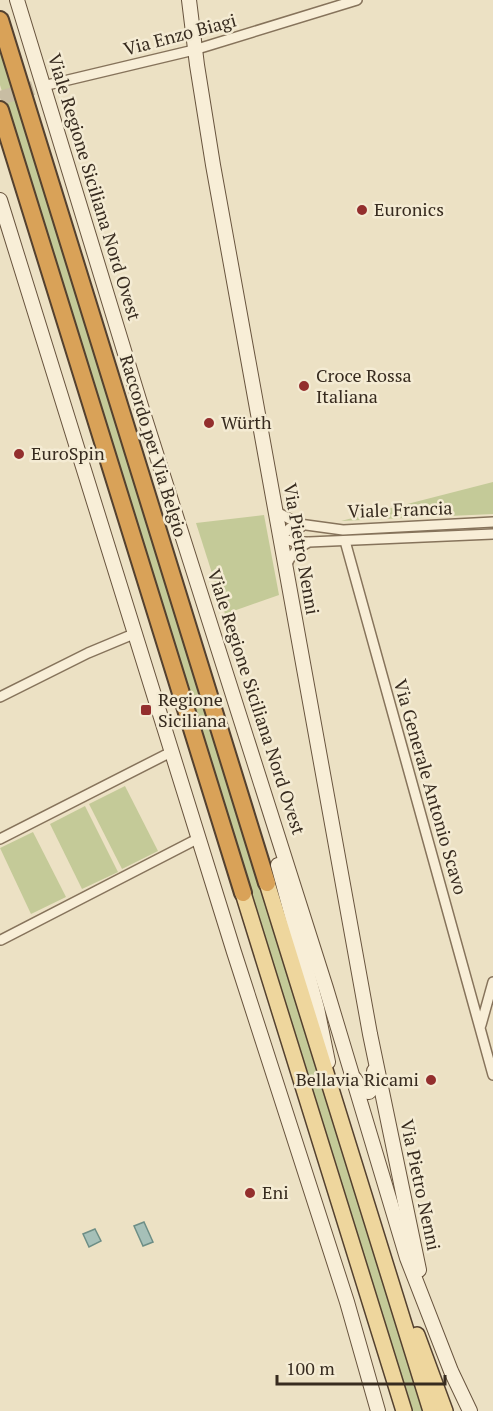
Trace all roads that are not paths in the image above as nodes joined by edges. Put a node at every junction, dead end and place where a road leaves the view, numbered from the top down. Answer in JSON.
{"nodes":[{"id":1,"x":17,"y":0,"type":"edge"},
{"id":2,"x":189,"y":0,"type":"edge"},
{"id":3,"x":357,"y":0,"type":"edge"},
{"id":4,"x":0,"y":20,"type":"edge"},
{"id":5,"x":194,"y":50,"type":"junction"},
{"id":6,"x":38,"y":87,"type":"junction"},
{"id":7,"x":0,"y":110,"type":"edge"},
{"id":8,"x":0,"y":200,"type":"edge"},
{"id":9,"x":276,"y":511,"type":"junction"},
{"id":10,"x":493,"y":522,"type":"edge"},
{"id":11,"x":308,"y":526,"type":"junction"},
{"id":12,"x":493,"y":534,"type":"edge"},
{"id":13,"x":280,"y":538,"type":"junction"},
{"id":14,"x":345,"y":541,"type":"junction"},
{"id":15,"x":309,"y":542,"type":"junction"},
{"id":16,"x":286,"y":568,"type":"junction"},
{"id":17,"x":136,"y":633,"type":"junction"},
{"id":18,"x":0,"y":697,"type":"edge"},
{"id":19,"x":173,"y":751,"type":"junction"},
{"id":20,"x":272,"y":817,"type":"junction"},
{"id":21,"x":199,"y":838,"type":"junction"},
{"id":22,"x":0,"y":839,"type":"edge"},
{"id":23,"x":267,"y":883,"type":"joint"},
{"id":24,"x":243,"y":893,"type":"joint"},
{"id":25,"x":1,"y":939,"type":"edge"},
{"id":26,"x":493,"y":982,"type":"edge"},
{"id":27,"x":480,"y":1027,"type":"junction"},
{"id":28,"x":374,"y":1054,"type":"junction"},
{"id":29,"x":350,"y":1067,"type":"junction"},
{"id":30,"x":493,"y":1075,"type":"edge"},
{"id":31,"x":340,"y":1122,"type":"junction"},
{"id":32,"x":367,"y":1206,"type":"junction"},
{"id":33,"x":342,"y":1214,"type":"junction"},
{"id":34,"x":431,"y":1322,"type":"junction"},
{"id":35,"x":451,"y":1371,"type":"junction"},
{"id":36,"x":378,"y":1411,"type":"edge"},
{"id":37,"x":393,"y":1411,"type":"edge"},
{"id":38,"x":404,"y":1411,"type":"edge"},
{"id":39,"x":431,"y":1411,"type":"edge"},
{"id":40,"x":445,"y":1411,"type":"edge"},
{"id":41,"x":465,"y":1411,"type":"edge"},
{"id":42,"x":470,"y":1411,"type":"edge"}],
"edges":[{"from":1,"to":6,"type":"street","name":"Viale Regione Siciliana Nord Ovest"},
{"from":2,"to":5,"type":"street","name":"Via Pietro Nenni"},
{"from":3,"to":5,"type":"street","name":"Via Enzo Biagi"},
{"from":4,"to":23,"type":"highway","name":"Raccordo per Via Belgio"},
{"from":5,"to":6,"type":"street","name":"Via Enzo Biagi"},
{"from":5,"to":9,"type":"street","name":"Via Pietro Nenni"},
{"from":6,"to":20,"type":"street","name":"Viale Regione Siciliana Nord Ovest"},
{"from":7,"to":24,"type":"highway"},
{"from":8,"to":17,"type":"street"},
{"from":9,"to":11,"type":"street","name":"Viale Francia"},
{"from":9,"to":13,"type":"street","name":"Via Pietro Nenni"},
{"from":10,"to":11,"type":"street","name":"Viale Francia"},
{"from":11,"to":13,"type":"street","name":"Viale Francia"},
{"from":12,"to":14,"type":"street","name":"Viale Francia"},
{"from":13,"to":15,"type":"street","name":"Viale Francia"},
{"from":13,"to":16,"type":"street","name":"Via Pietro Nenni"},
{"from":14,"to":15,"type":"street","name":"Viale Francia"},
{"from":14,"to":27,"type":"street","name":"Via Generale Antonio Scavo"},
{"from":15,"to":16,"type":"street"},
{"from":16,"to":28,"type":"street","name":"Via Pietro Nenni"},
{"from":17,"to":18,"type":"street"},
{"from":17,"to":19,"type":"street"},
{"from":19,"to":21,"type":"street"},
{"from":19,"to":22,"type":"street"},
{"from":20,"to":29,"type":"street","name":"Viale Regione Siciliana Nord Ovest"},
{"from":20,"to":31,"type":"street"},
{"from":21,"to":25,"type":"street"},
{"from":21,"to":36,"type":"street"},
{"from":23,"to":31,"type":"main road"},
{"from":24,"to":33,"type":"main road"},
{"from":26,"to":27,"type":"street"},
{"from":27,"to":30,"type":"street","name":"Via Generale Antonio Scavo"},
{"from":28,"to":29,"type":"street","name":"Via Pietro Nenni"},
{"from":28,"to":34,"type":"street","name":"Via Pietro Nenni"},
{"from":29,"to":34,"type":"street","name":"Viale Regione Siciliana Nord Ovest"},
{"from":31,"to":32,"type":"main road"},
{"from":32,"to":39,"type":"main road"},
{"from":32,"to":40,"type":"main road"},
{"from":33,"to":37,"type":"main road"},
{"from":33,"to":38,"type":"main road"},
{"from":34,"to":35,"type":"street","name":"Viale Regione Siciliana Nord Ovest"},
{"from":35,"to":41,"type":"street"},
{"from":35,"to":42,"type":"street","name":"Viale Regione Siciliana Nord Ovest"}]}
